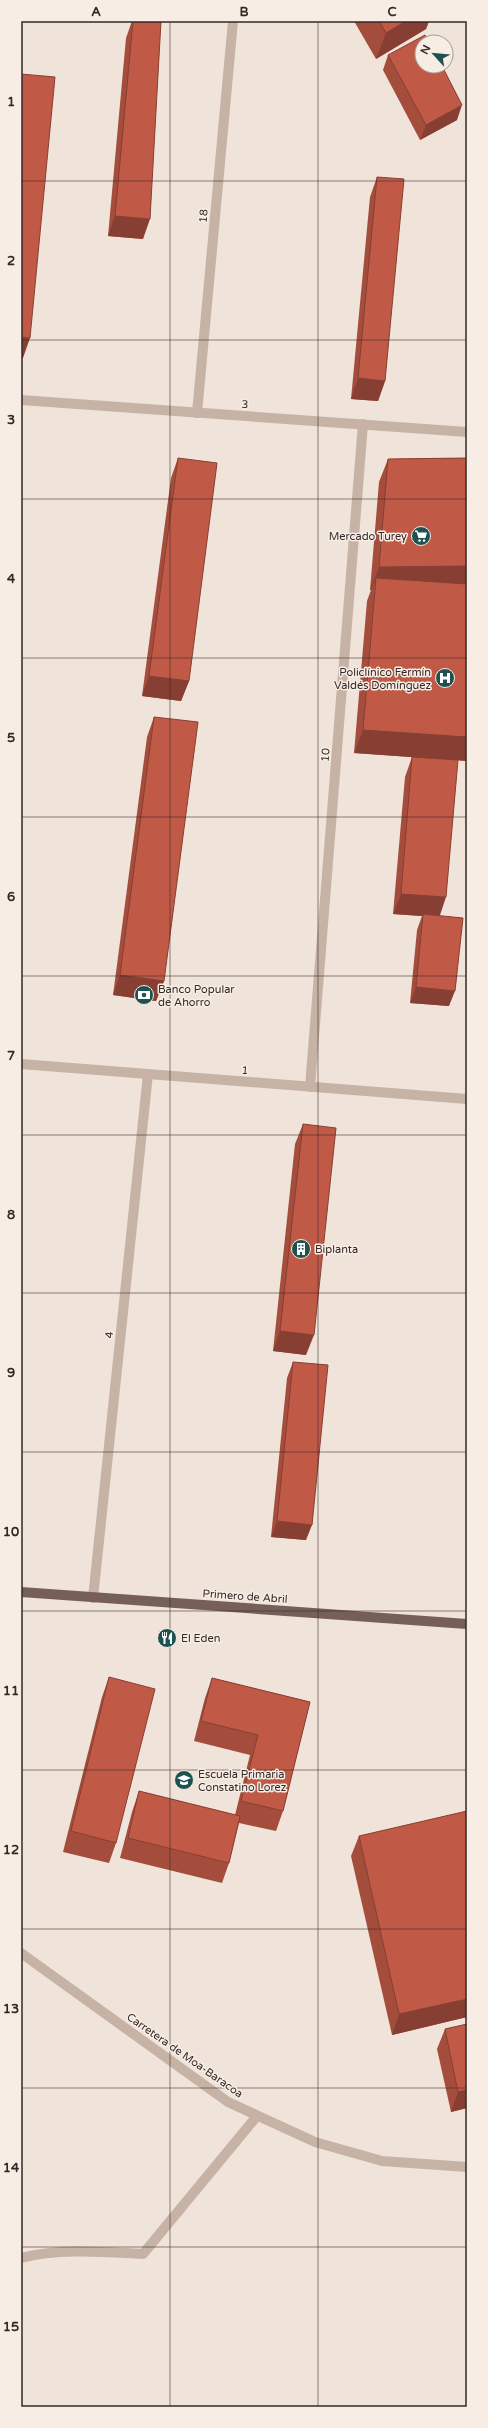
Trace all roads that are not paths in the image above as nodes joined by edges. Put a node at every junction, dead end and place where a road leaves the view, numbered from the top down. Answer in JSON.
{"nodes":[{"id":1,"x":233,"y":21,"type":"edge"},
{"id":2,"x":21,"y":400,"type":"edge"},
{"id":3,"x":196,"y":413,"type":"junction"},
{"id":4,"x":363,"y":424,"type":"junction"},
{"id":5,"x":467,"y":432,"type":"edge"},
{"id":6,"x":21,"y":1064,"type":"edge"},
{"id":7,"x":148,"y":1074,"type":"junction"},
{"id":8,"x":310,"y":1087,"type":"junction"},
{"id":9,"x":467,"y":1099,"type":"edge"},
{"id":10,"x":21,"y":1592,"type":"edge"},
{"id":11,"x":93,"y":1598,"type":"junction"},
{"id":12,"x":467,"y":1624,"type":"edge"},
{"id":13,"x":21,"y":1953,"type":"edge"},
{"id":14,"x":257,"y":2116,"type":"junction"},
{"id":15,"x":467,"y":2167,"type":"edge"},
{"id":16,"x":21,"y":2258,"type":"edge"}],
"edges":[{"from":1,"to":3,"type":"street","name":"18"},
{"from":2,"to":3,"type":"street","name":"3"},
{"from":3,"to":4,"type":"street","name":"3"},
{"from":4,"to":5,"type":"street","name":"3"},
{"from":4,"to":8,"type":"street","name":"10"},
{"from":6,"to":7,"type":"street","name":"1"},
{"from":7,"to":8,"type":"street","name":"1"},
{"from":7,"to":11,"type":"street","name":"4"},
{"from":8,"to":9,"type":"street","name":"1"},
{"from":10,"to":11,"type":"main road","name":"Primero de Abril"},
{"from":11,"to":12,"type":"main road","name":"Primero de Abril"},
{"from":13,"to":14,"type":"street","name":"Carretera de Moa-Baracoa"},
{"from":14,"to":15,"type":"street","name":"Carretera de Moa-Baracoa"},
{"from":14,"to":16,"type":"street"}]}
